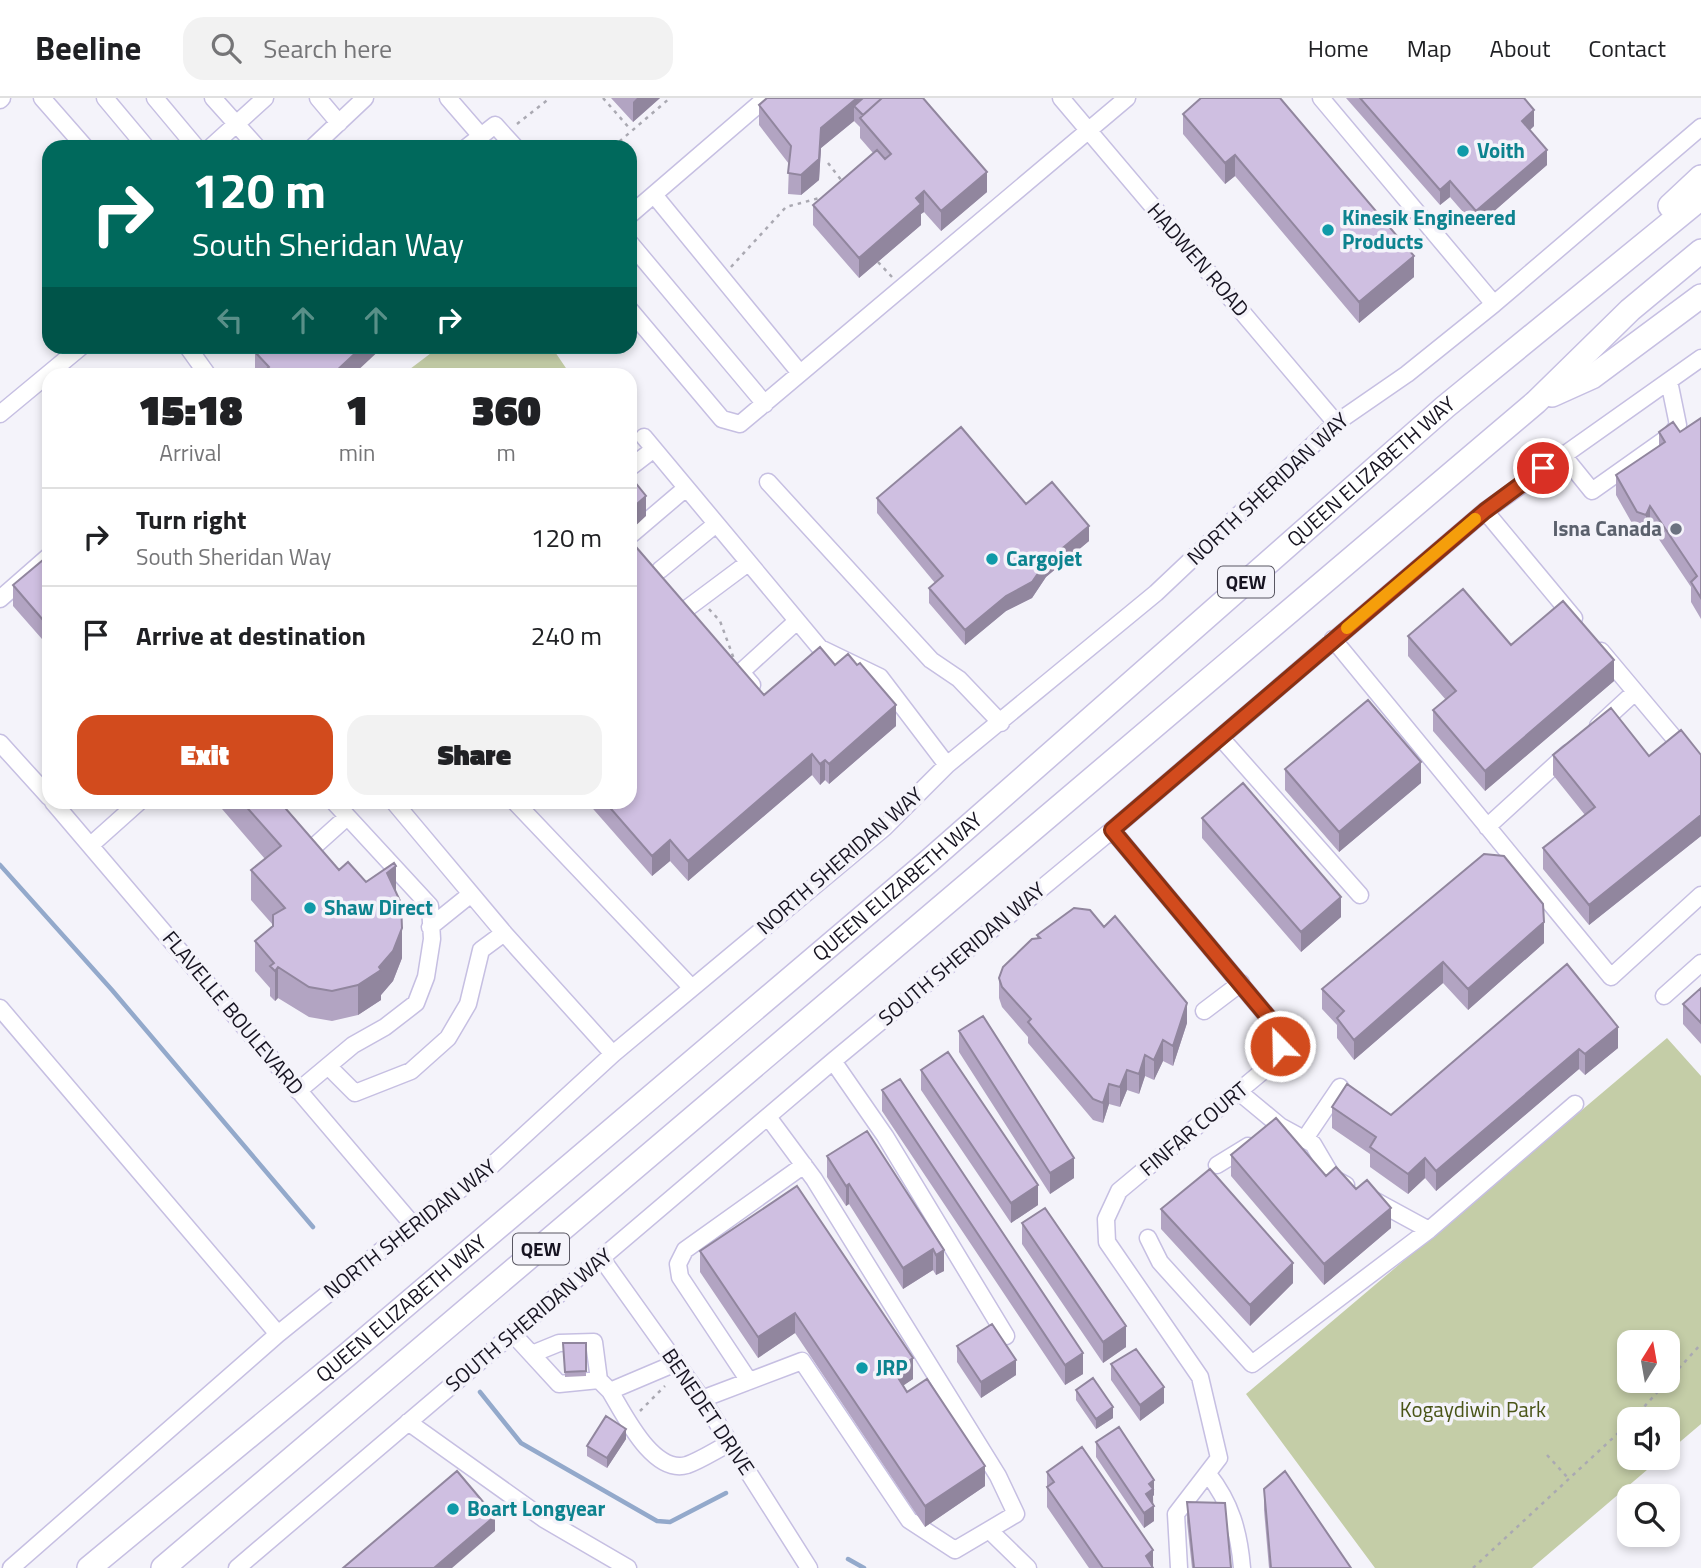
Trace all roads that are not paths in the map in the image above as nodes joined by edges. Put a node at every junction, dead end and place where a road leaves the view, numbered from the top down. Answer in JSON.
{"nodes":[{"id":1,"x":43,"y":98,"type":"edge"},
{"id":2,"x":105,"y":98,"type":"edge"},
{"id":3,"x":155,"y":98,"type":"edge"},
{"id":4,"x":213,"y":98,"type":"edge"},
{"id":5,"x":265,"y":98,"type":"edge"},
{"id":6,"x":317,"y":98,"type":"edge"},
{"id":7,"x":365,"y":98,"type":"edge"},
{"id":8,"x":448,"y":98,"type":"edge"},
{"id":9,"x":766,"y":98,"type":"edge"},
{"id":10,"x":1061,"y":98,"type":"edge"},
{"id":11,"x":1127,"y":98,"type":"edge"},
{"id":12,"x":1321,"y":98,"type":"edge"},
{"id":13,"x":339,"y":123,"type":"junction"},
{"id":14,"x":236,"y":125,"type":"junction"},
{"id":15,"x":1701,"y":127,"type":"edge"},
{"id":16,"x":1087,"y":129,"type":"junction"},
{"id":17,"x":481,"y":136,"type":"junction"},
{"id":18,"x":79,"y":140,"type":"edge"},
{"id":19,"x":140,"y":140,"type":"edge"},
{"id":20,"x":190,"y":140,"type":"edge"},
{"id":21,"x":219,"y":140,"type":"edge"},
{"id":22,"x":250,"y":140,"type":"edge"},
{"id":23,"x":321,"y":140,"type":"edge"},
{"id":24,"x":476,"y":140,"type":"edge"},
{"id":25,"x":510,"y":140,"type":"edge"},
{"id":26,"x":1701,"y":177,"type":"edge"},
{"id":27,"x":655,"y":197,"type":"junction"},
{"id":28,"x":1701,"y":198,"type":"edge"},
{"id":29,"x":637,"y":210,"type":"edge"},
{"id":30,"x":637,"y":251,"type":"edge"},
{"id":31,"x":1701,"y":251,"type":"edge"},
{"id":32,"x":1701,"y":296,"type":"edge"},
{"id":33,"x":1494,"y":304,"type":"junction"},
{"id":34,"x":1568,"y":309,"type":"junction"},
{"id":35,"x":637,"y":318,"type":"edge"},
{"id":36,"x":1701,"y":358,"type":"edge"},
{"id":37,"x":800,"y":373,"type":"junction"},
{"id":38,"x":1669,"y":381,"type":"junction"},
{"id":39,"x":42,"y":386,"type":"edge"},
{"id":40,"x":1536,"y":402,"type":"junction"},
{"id":41,"x":765,"y":404,"type":"junction"},
{"id":42,"x":0,"y":414,"type":"edge"},
{"id":43,"x":1336,"y":423,"type":"junction"},
{"id":44,"x":1562,"y":454,"type":"junction"},
{"id":45,"x":637,"y":459,"type":"edge"},
{"id":46,"x":768,"y":482,"type":"dead end"},
{"id":47,"x":686,"y":488,"type":"junction"},
{"id":48,"x":1485,"y":511,"type":"junction"},
{"id":49,"x":716,"y":524,"type":"junction"},
{"id":50,"x":637,"y":530,"type":"edge"},
{"id":51,"x":42,"y":562,"type":"edge"},
{"id":52,"x":748,"y":563,"type":"junction"},
{"id":53,"x":660,"y":570,"type":"edge"},
{"id":54,"x":0,"y":599,"type":"edge"},
{"id":55,"x":694,"y":603,"type":"road end"},
{"id":56,"x":797,"y":621,"type":"junction"},
{"id":57,"x":1333,"y":639,"type":"junction"},
{"id":58,"x":1635,"y":692,"type":"junction"},
{"id":59,"x":765,"y":699,"type":"edge"},
{"id":60,"x":1001,"y":723,"type":"junction"},
{"id":61,"x":1221,"y":738,"type":"junction"},
{"id":62,"x":0,"y":743,"type":"edge"},
{"id":63,"x":947,"y":765,"type":"junction"},
{"id":64,"x":1701,"y":770,"type":"edge"},
{"id":65,"x":42,"y":789,"type":"edge"},
{"id":66,"x":59,"y":809,"type":"edge"},
{"id":67,"x":131,"y":809,"type":"edge"},
{"id":68,"x":340,"y":809,"type":"edge"},
{"id":69,"x":400,"y":809,"type":"edge"},
{"id":70,"x":523,"y":809,"type":"edge"},
{"id":71,"x":347,"y":817,"type":"junction"},
{"id":72,"x":1487,"y":827,"type":"junction"},
{"id":73,"x":1112,"y":830,"type":"junction"},
{"id":74,"x":92,"y":845,"type":"junction"},
{"id":75,"x":308,"y":852,"type":"edge"},
{"id":76,"x":471,"y":894,"type":"junction"},
{"id":77,"x":1360,"y":895,"type":"dead end"},
{"id":78,"x":1701,"y":895,"type":"edge"},
{"id":79,"x":430,"y":927,"type":"junction"},
{"id":80,"x":504,"y":933,"type":"junction"},
{"id":81,"x":1701,"y":963,"type":"edge"},
{"id":82,"x":1241,"y":983,"type":"junction"},
{"id":83,"x":691,"y":987,"type":"junction"},
{"id":84,"x":1664,"y":996,"type":"dead end"},
{"id":85,"x":0,"y":1008,"type":"edge"},
{"id":86,"x":1204,"y":1011,"type":"dead end"},
{"id":87,"x":613,"y":1054,"type":"junction"},
{"id":88,"x":834,"y":1061,"type":"junction"},
{"id":89,"x":328,"y":1066,"type":"junction"},
{"id":90,"x":1340,"y":1087,"type":"dead end"},
{"id":91,"x":298,"y":1091,"type":"junction"},
{"id":92,"x":1239,"y":1092,"type":"junction"},
{"id":93,"x":1575,"y":1104,"type":"dead end"},
{"id":94,"x":768,"y":1117,"type":"junction"},
{"id":95,"x":1269,"y":1132,"type":"junction"},
{"id":96,"x":1304,"y":1140,"type":"junction"},
{"id":97,"x":804,"y":1165,"type":"junction"},
{"id":98,"x":1217,"y":1166,"type":"dead end"},
{"id":99,"x":413,"y":1225,"type":"junction"},
{"id":100,"x":1429,"y":1230,"type":"junction"},
{"id":101,"x":1148,"y":1238,"type":"dead end"},
{"id":102,"x":602,"y":1259,"type":"junction"},
{"id":103,"x":278,"y":1334,"type":"junction"},
{"id":104,"x":513,"y":1334,"type":"junction"},
{"id":105,"x":1006,"y":1336,"type":"dead end"},
{"id":106,"x":538,"y":1360,"type":"junction"},
{"id":107,"x":564,"y":1365,"type":"edge"},
{"id":108,"x":680,"y":1367,"type":"junction"},
{"id":109,"x":749,"y":1381,"type":"junction"},
{"id":110,"x":604,"y":1385,"type":"junction"},
{"id":111,"x":702,"y":1399,"type":"junction"},
{"id":112,"x":408,"y":1422,"type":"junction"},
{"id":113,"x":730,"y":1443,"type":"junction"},
{"id":114,"x":1208,"y":1474,"type":"junction"},
{"id":115,"x":989,"y":1530,"type":"junction"},
{"id":116,"x":11,"y":1568,"type":"edge"},
{"id":117,"x":89,"y":1568,"type":"edge"},
{"id":118,"x":163,"y":1568,"type":"edge"},
{"id":119,"x":237,"y":1568,"type":"edge"},
{"id":120,"x":628,"y":1568,"type":"edge"},
{"id":121,"x":809,"y":1568,"type":"edge"},
{"id":122,"x":1028,"y":1568,"type":"edge"},
{"id":123,"x":1179,"y":1568,"type":"edge"},
{"id":124,"x":1242,"y":1568,"type":"edge"}],
"edges":[{"from":1,"to":18,"type":"street"},
{"from":2,"to":19,"type":"street"},
{"from":3,"to":20,"type":"street"},
{"from":4,"to":14,"type":"street"},
{"from":5,"to":14,"type":"street"},
{"from":6,"to":13,"type":"street"},
{"from":7,"to":13,"type":"street"},
{"from":8,"to":17,"type":"street"},
{"from":9,"to":27,"type":"street"},
{"from":10,"to":16,"type":"street","name":"HADWEN ROAD"},
{"from":11,"to":16,"type":"street"},
{"from":12,"to":33,"type":"street"},
{"from":13,"to":23,"type":"street"},
{"from":14,"to":21,"type":"street"},
{"from":14,"to":22,"type":"street"},
{"from":15,"to":33,"type":"street","name":"NORTH SHERIDAN WAY"},
{"from":16,"to":37,"type":"street"},
{"from":16,"to":43,"type":"street","name":"HADWEN ROAD"},
{"from":17,"to":24,"type":"street"},
{"from":17,"to":25,"type":"street"},
{"from":26,"to":34,"type":"highway"},
{"from":27,"to":29,"type":"street"},
{"from":27,"to":37,"type":"street"},
{"from":28,"to":34,"type":"highway","name":"QUEEN ELIZABETH WAY","number":"QEW"},
{"from":30,"to":41,"type":"street"},
{"from":31,"to":40,"type":"highway","name":"QUEEN ELIZABETH WAY","number":"QEW"},
{"from":32,"to":40,"type":"highway"},
{"from":33,"to":43,"type":"street","name":"NORTH SHERIDAN WAY"},
{"from":34,"to":117,"type":"highway","name":"QUEEN ELIZABETH WAY","number":"QEW"},
{"from":35,"to":41,"type":"street"},
{"from":36,"to":38,"type":"street","name":"SOUTH SHERIDAN WAY"},
{"from":37,"to":41,"type":"street"},
{"from":38,"to":44,"type":"street","name":"SOUTH SHERIDAN WAY"},
{"from":38,"to":44,"type":"street"},
{"from":39,"to":42,"type":"street"},
{"from":40,"to":118,"type":"highway","name":"QUEEN ELIZABETH WAY","number":"QEW"},
{"from":43,"to":60,"type":"street","name":"NORTH SHERIDAN WAY"},
{"from":44,"to":48,"type":"street","name":"SOUTH SHERIDAN WAY"},
{"from":45,"to":47,"type":"street"},
{"from":46,"to":60,"type":"street"},
{"from":47,"to":49,"type":"street"},
{"from":47,"to":50,"type":"street"},
{"from":48,"to":57,"type":"street","name":"SOUTH SHERIDAN WAY"},
{"from":48,"to":58,"type":"street"},
{"from":49,"to":52,"type":"street"},
{"from":49,"to":53,"type":"street"},
{"from":51,"to":54,"type":"street"},
{"from":52,"to":55,"type":"street"},
{"from":52,"to":56,"type":"street"},
{"from":56,"to":59,"type":"street"},
{"from":56,"to":63,"type":"street"},
{"from":57,"to":61,"type":"street","name":"SOUTH SHERIDAN WAY"},
{"from":57,"to":72,"type":"street"},
{"from":58,"to":64,"type":"street"},
{"from":58,"to":72,"type":"street"},
{"from":60,"to":63,"type":"street","name":"NORTH SHERIDAN WAY"},
{"from":61,"to":73,"type":"street","name":"SOUTH SHERIDAN WAY"},
{"from":61,"to":77,"type":"street"},
{"from":62,"to":65,"type":"street"},
{"from":63,"to":83,"type":"street","name":"NORTH SHERIDAN WAY"},
{"from":66,"to":74,"type":"street","name":"FLAVELLE BOULEVARD"},
{"from":67,"to":74,"type":"street"},
{"from":68,"to":71,"type":"street"},
{"from":69,"to":76,"type":"street"},
{"from":70,"to":83,"type":"street"},
{"from":71,"to":75,"type":"street"},
{"from":71,"to":79,"type":"street"},
{"from":72,"to":78,"type":"street"},
{"from":73,"to":82,"type":"street","name":"FINFAR COURT"},
{"from":73,"to":88,"type":"street","name":"SOUTH SHERIDAN WAY"},
{"from":74,"to":91,"type":"street","name":"FLAVELLE BOULEVARD"},
{"from":76,"to":79,"type":"street"},
{"from":76,"to":80,"type":"street"},
{"from":79,"to":89,"type":"street"},
{"from":80,"to":87,"type":"street"},
{"from":80,"to":89,"type":"street"},
{"from":81,"to":84,"type":"street"},
{"from":82,"to":86,"type":"street"},
{"from":82,"to":92,"type":"street","name":"FINFAR COURT"},
{"from":83,"to":87,"type":"street","name":"NORTH SHERIDAN WAY"},
{"from":85,"to":103,"type":"street"},
{"from":87,"to":99,"type":"street","name":"NORTH SHERIDAN WAY"},
{"from":88,"to":94,"type":"street","name":"SOUTH SHERIDAN WAY"},
{"from":88,"to":105,"type":"street"},
{"from":89,"to":91,"type":"street"},
{"from":90,"to":96,"type":"street"},
{"from":91,"to":99,"type":"street","name":"FLAVELLE BOULEVARD"},
{"from":92,"to":95,"type":"street"},
{"from":92,"to":114,"type":"street","name":"FINFAR COURT"},
{"from":93,"to":100,"type":"street"},
{"from":94,"to":97,"type":"street"},
{"from":94,"to":102,"type":"street","name":"SOUTH SHERIDAN WAY"},
{"from":95,"to":96,"type":"street"},
{"from":95,"to":98,"type":"street"},
{"from":96,"to":100,"type":"street"},
{"from":97,"to":109,"type":"street"},
{"from":97,"to":115,"type":"street"},
{"from":99,"to":103,"type":"street","name":"NORTH SHERIDAN WAY"},
{"from":100,"to":101,"type":"street"},
{"from":102,"to":104,"type":"street","name":"SOUTH SHERIDAN WAY"},
{"from":102,"to":108,"type":"street","name":"BENEDET DRIVE"},
{"from":103,"to":116,"type":"street","name":"NORTH SHERIDAN WAY"},
{"from":104,"to":106,"type":"street"},
{"from":104,"to":112,"type":"street","name":"SOUTH SHERIDAN WAY"},
{"from":106,"to":107,"type":"street"},
{"from":106,"to":110,"type":"street"},
{"from":106,"to":110,"type":"street"},
{"from":108,"to":110,"type":"street"},
{"from":108,"to":111,"type":"street","name":"BENEDET DRIVE"},
{"from":109,"to":111,"type":"street"},
{"from":109,"to":115,"type":"street"},
{"from":110,"to":113,"type":"street"},
{"from":111,"to":113,"type":"street","name":"BENEDET DRIVE"},
{"from":112,"to":119,"type":"street","name":"SOUTH SHERIDAN WAY"},
{"from":112,"to":120,"type":"street"},
{"from":113,"to":121,"type":"street","name":"BENEDET DRIVE"},
{"from":114,"to":123,"type":"street"},
{"from":114,"to":124,"type":"street"},
{"from":115,"to":122,"type":"street"}]}
